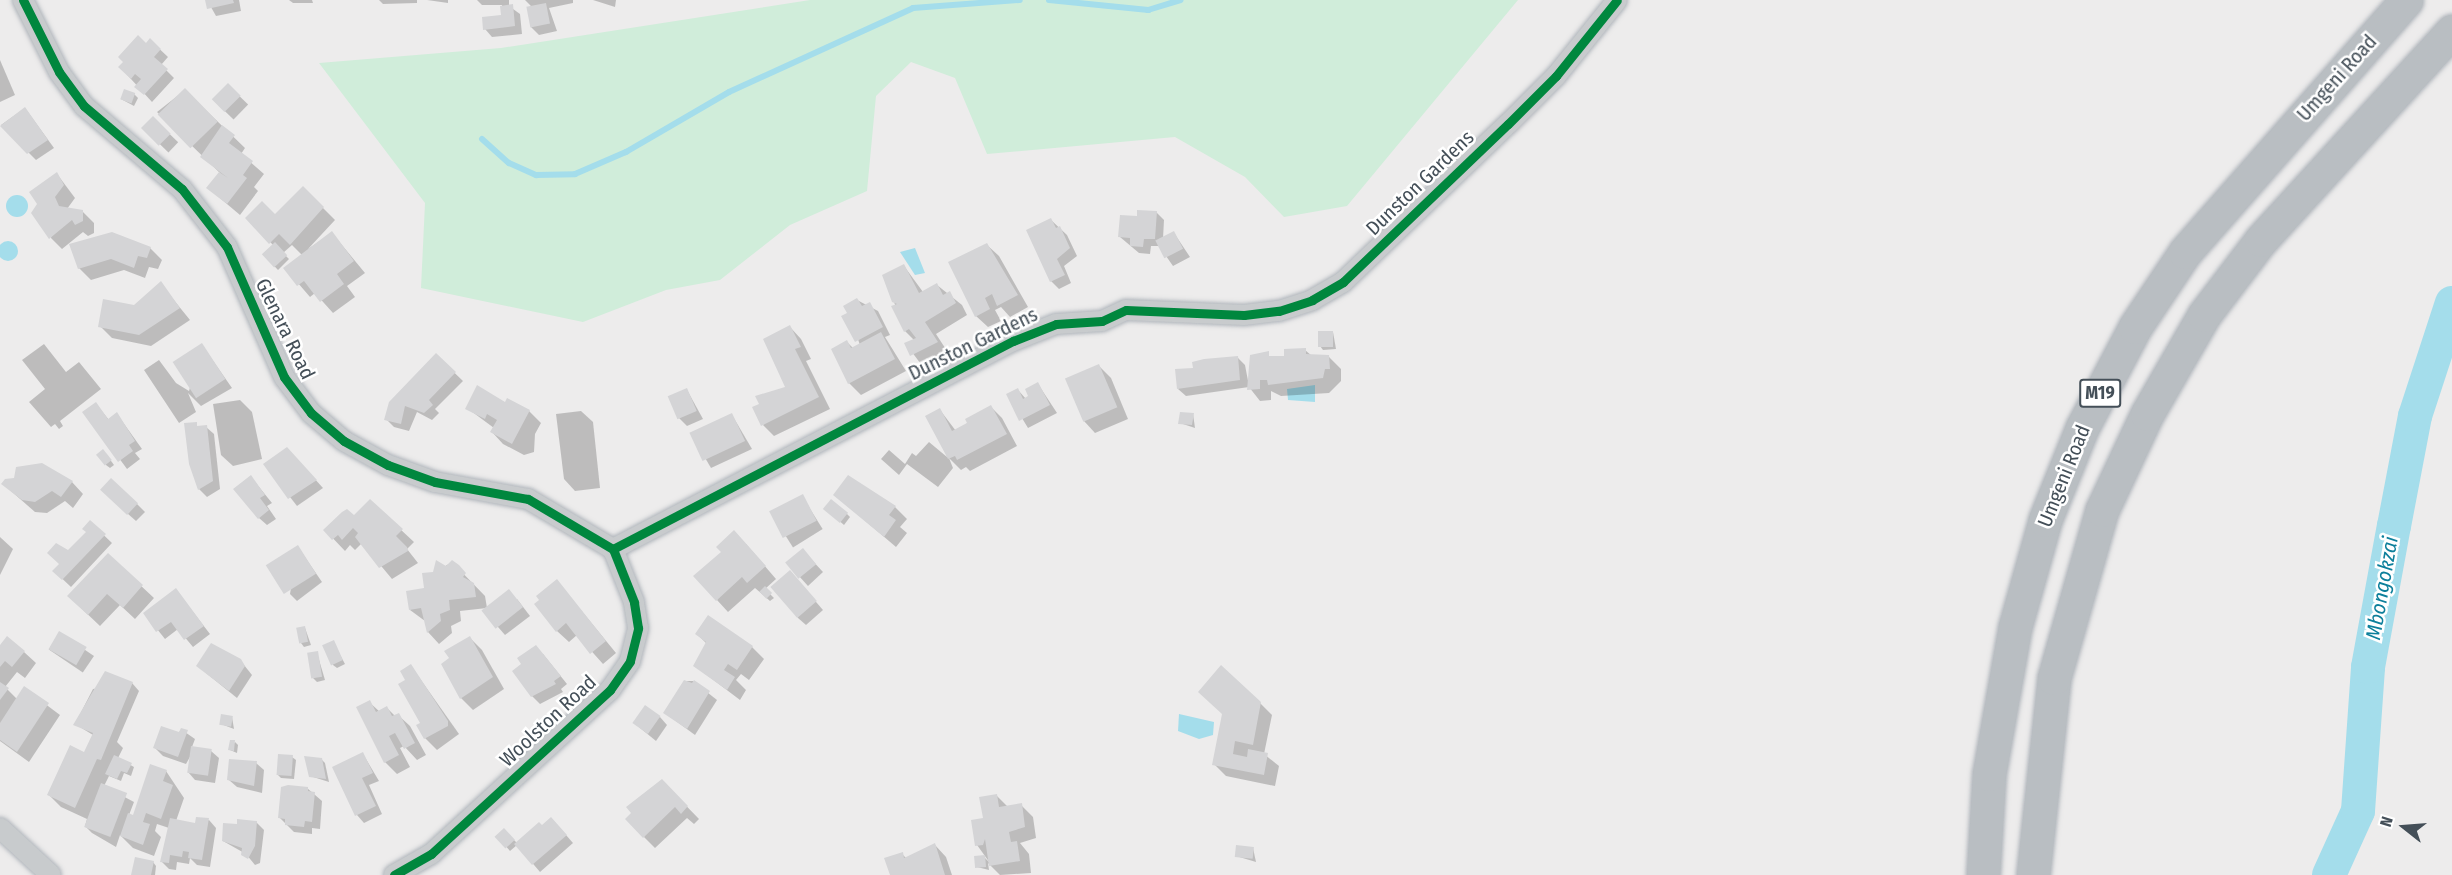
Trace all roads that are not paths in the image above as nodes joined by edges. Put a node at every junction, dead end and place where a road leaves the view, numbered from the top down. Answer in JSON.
{"nodes":[{"id":1,"x":23,"y":0,"type":"edge"},
{"id":2,"x":1617,"y":0,"type":"edge"},
{"id":3,"x":2406,"y":0,"type":"edge"},
{"id":4,"x":2452,"y":31,"type":"edge"},
{"id":5,"x":613,"y":549,"type":"junction"},
{"id":6,"x":0,"y":828,"type":"edge"},
{"id":7,"x":51,"y":875,"type":"edge"},
{"id":8,"x":394,"y":875,"type":"edge"},
{"id":9,"x":1983,"y":875,"type":"edge"},
{"id":10,"x":2033,"y":875,"type":"edge"}],
"edges":[{"from":1,"to":5,"type":"street","name":"Glenara Road"},
{"from":2,"to":5,"type":"street","name":"Dunston Gardens"},
{"from":3,"to":9,"type":"highway","name":"Umgeni Road","number":"M19"},
{"from":4,"to":10,"type":"highway","number":"M19"},
{"from":5,"to":8,"type":"street","name":"Woolston Road"},
{"from":6,"to":7,"type":"street"}]}
